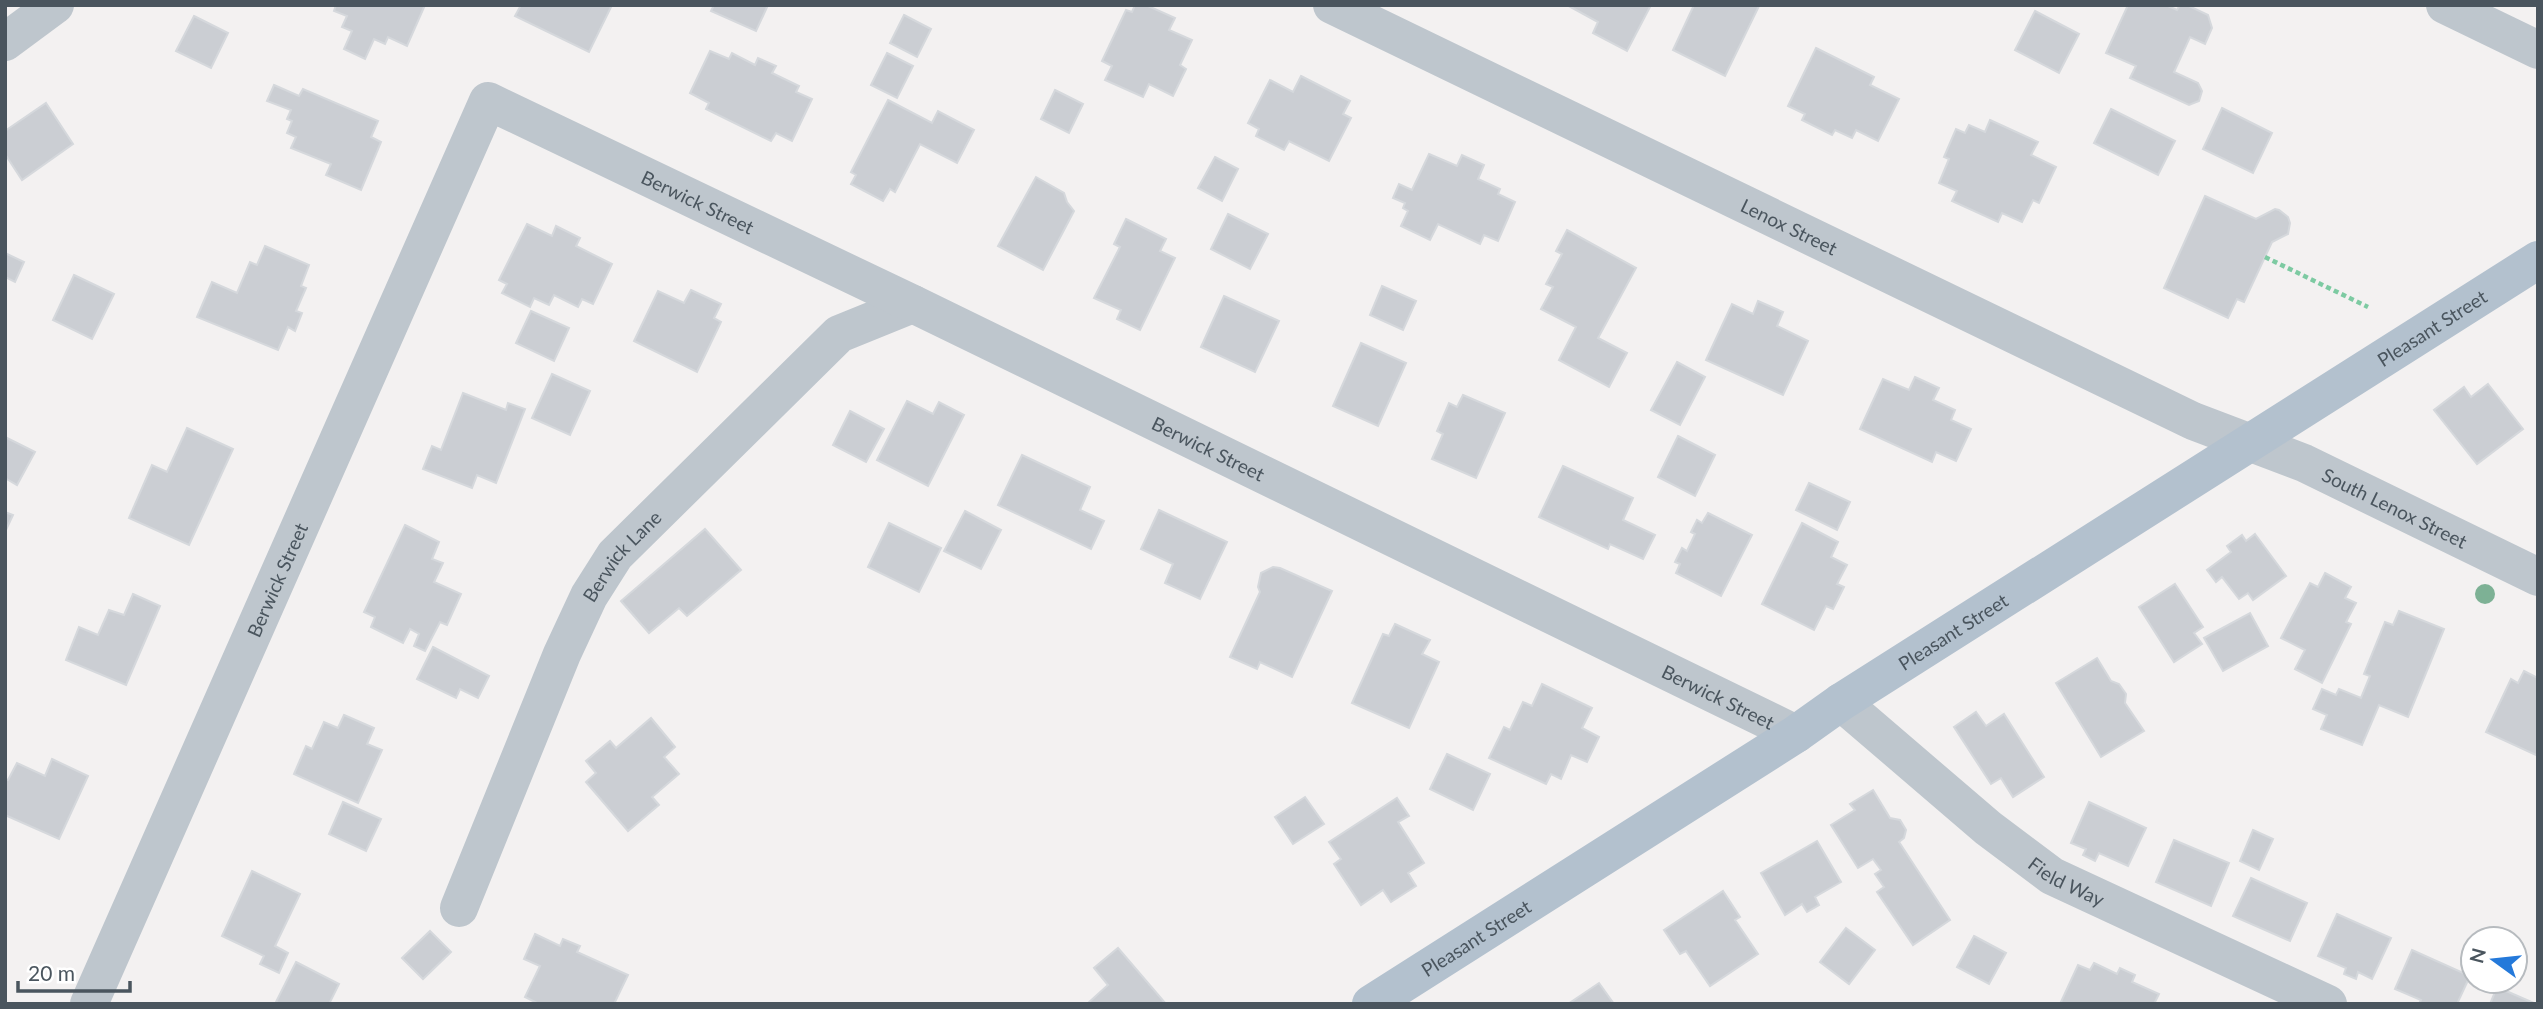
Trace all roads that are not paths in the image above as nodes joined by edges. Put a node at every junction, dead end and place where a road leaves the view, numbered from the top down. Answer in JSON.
{"nodes":[{"id":1,"x":55,"y":5,"type":"edge"},
{"id":2,"x":1332,"y":5,"type":"edge"},
{"id":3,"x":2445,"y":5,"type":"edge"},
{"id":4,"x":5,"y":42,"type":"edge"},
{"id":5,"x":2538,"y":50,"type":"edge"},
{"id":6,"x":2538,"y":260,"type":"edge"},
{"id":7,"x":914,"y":304,"type":"junction"},
{"id":8,"x":2249,"y":441,"type":"junction"},
{"id":9,"x":2538,"y":577,"type":"edge"},
{"id":10,"x":1841,"y":702,"type":"junction"},
{"id":11,"x":1796,"y":734,"type":"junction"},
{"id":12,"x":459,"y":908,"type":"dead end"},
{"id":13,"x":89,"y":1004,"type":"edge"},
{"id":14,"x":1371,"y":1004,"type":"edge"},
{"id":15,"x":2328,"y":1004,"type":"edge"}],
"edges":[{"from":1,"to":4,"type":"street"},
{"from":2,"to":8,"type":"street","name":"Lenox Street"},
{"from":3,"to":5,"type":"street"},
{"from":6,"to":8,"type":"main road","name":"Pleasant Street"},
{"from":7,"to":11,"type":"street","name":"Berwick Street"},
{"from":7,"to":12,"type":"street","name":"Berwick Lane"},
{"from":7,"to":13,"type":"street","name":"Berwick Street"},
{"from":8,"to":9,"type":"street","name":"South Lenox Street"},
{"from":8,"to":10,"type":"main road","name":"Pleasant Street"},
{"from":10,"to":11,"type":"main road","name":"Pleasant Street"},
{"from":10,"to":15,"type":"street","name":"Field Way"},
{"from":11,"to":14,"type":"main road","name":"Pleasant Street"}]}
